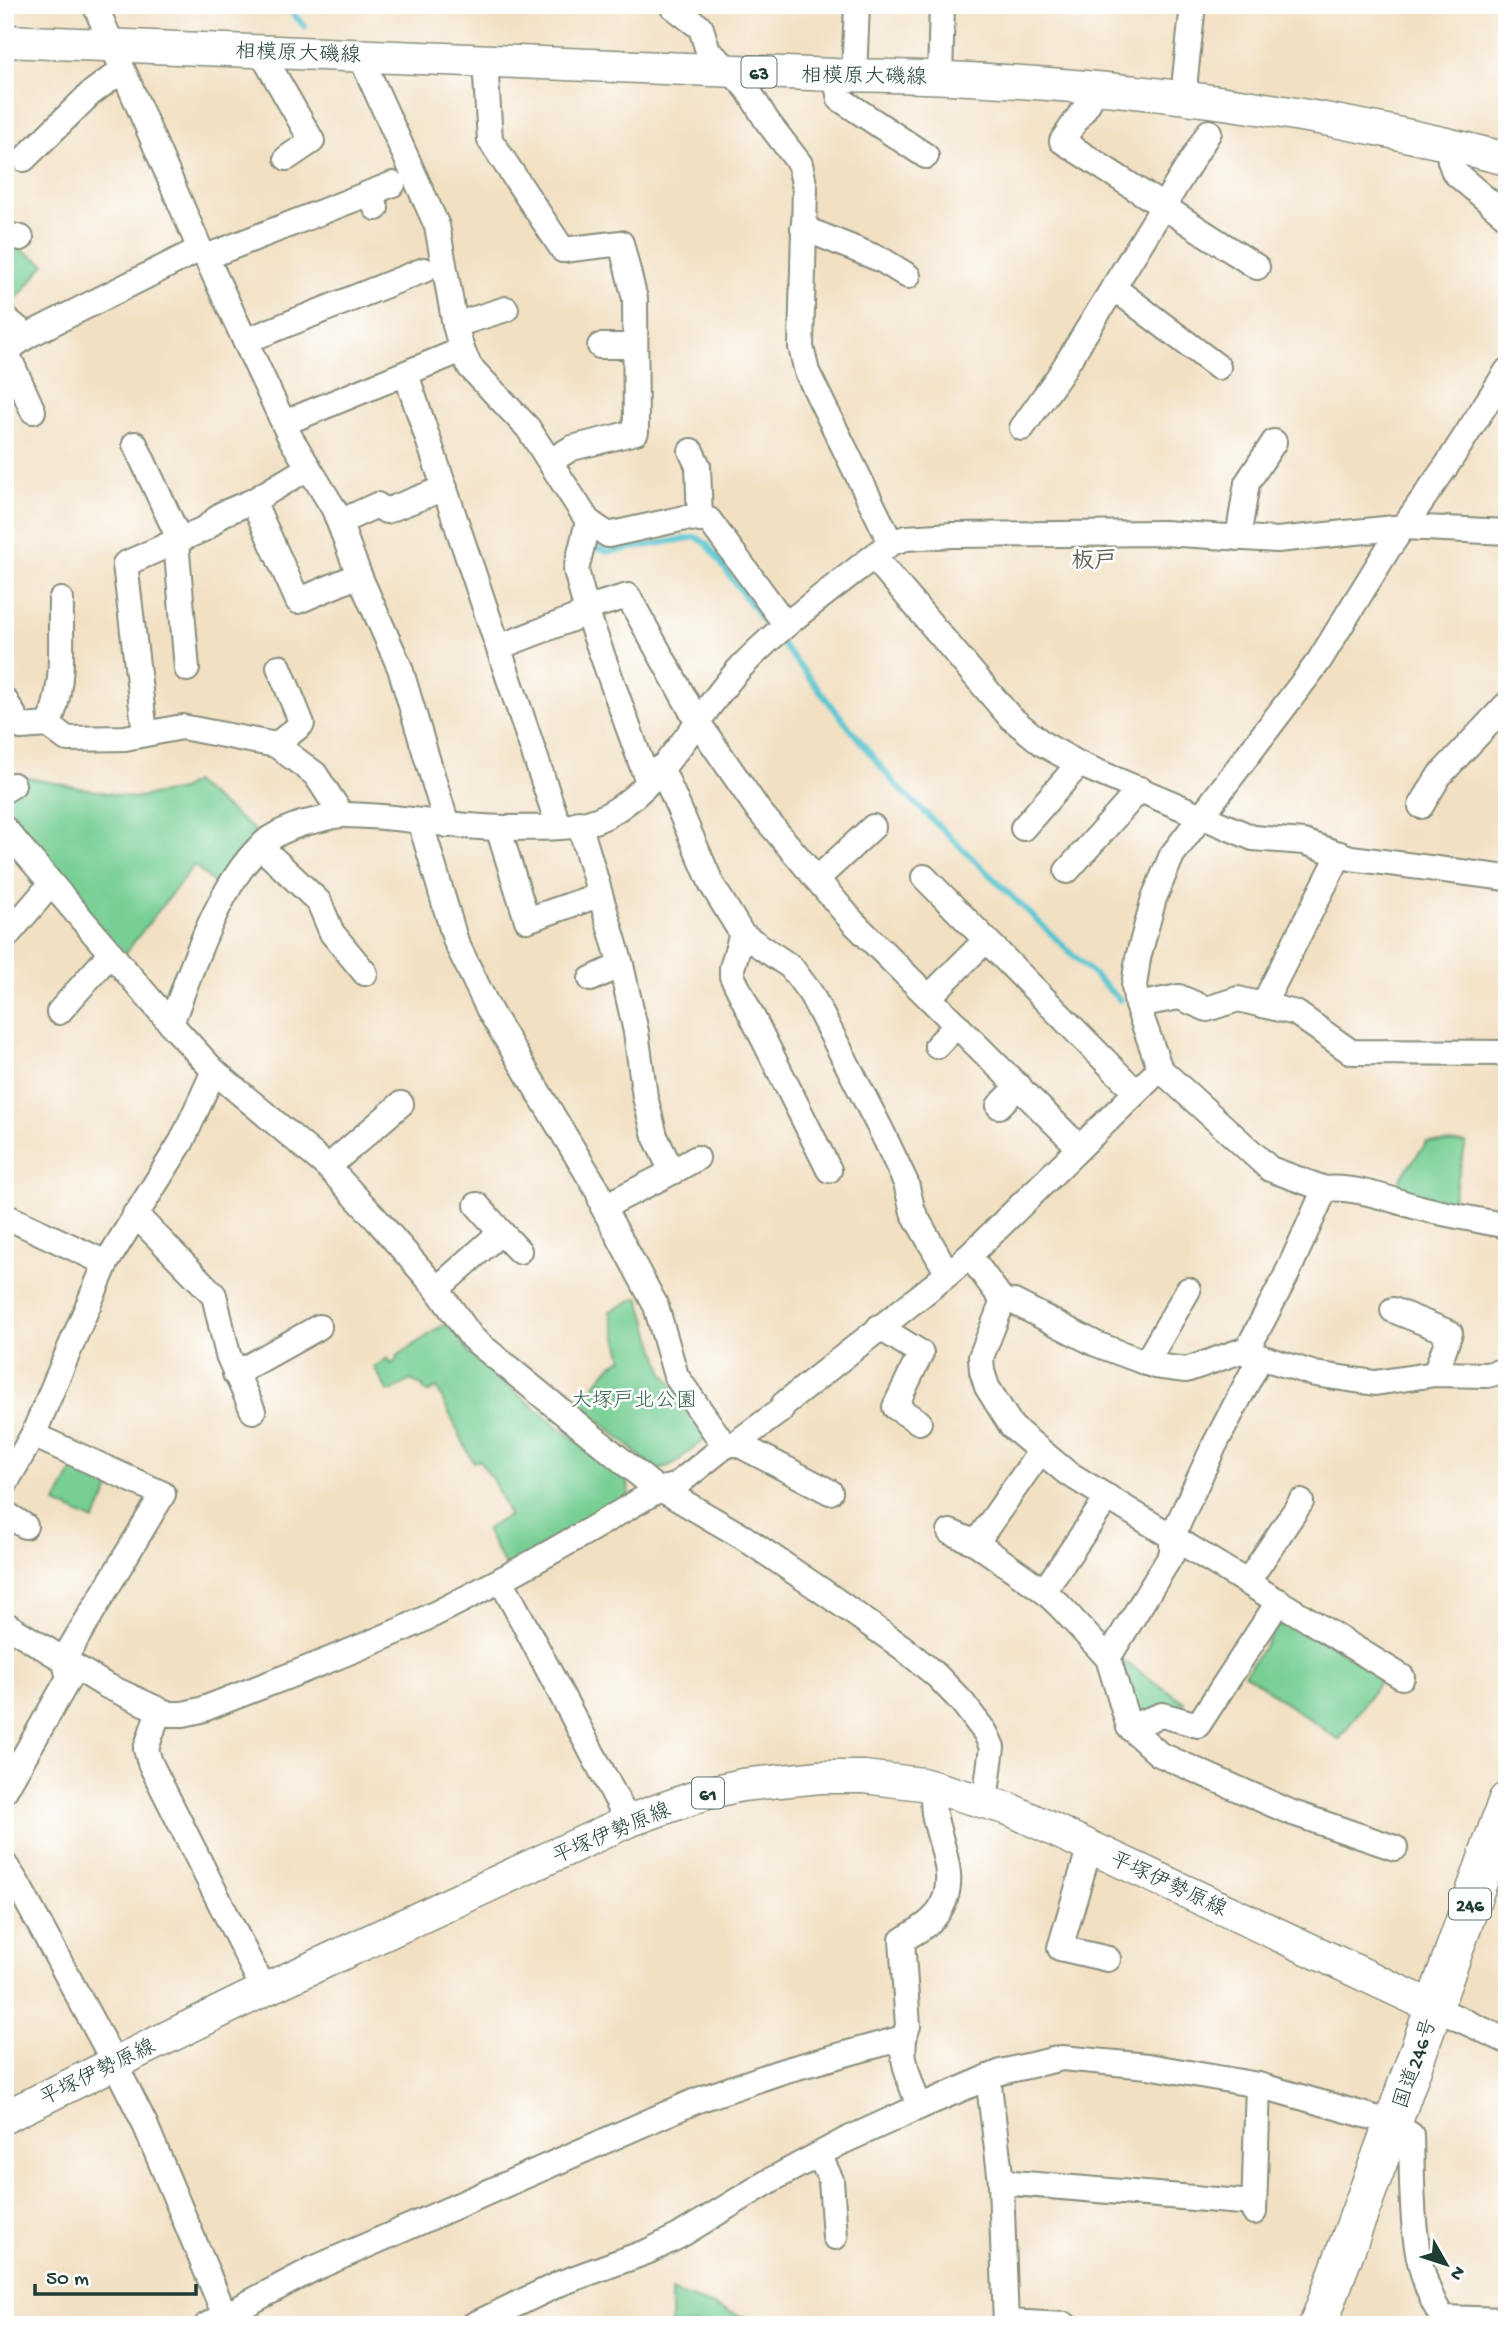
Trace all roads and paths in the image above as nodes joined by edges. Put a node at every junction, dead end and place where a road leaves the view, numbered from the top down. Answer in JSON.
{"nodes":[{"id":1,"x":95,"y":5,"type":"edge"},
{"id":2,"x":671,"y":5,"type":"edge"},
{"id":3,"x":858,"y":5,"type":"edge"},
{"id":4,"x":942,"y":5,"type":"edge"},
{"id":5,"x":1193,"y":5,"type":"edge"},
{"id":6,"x":5,"y":41,"type":"edge"},
{"id":7,"x":260,"y":50,"type":"junction"},
{"id":8,"x":360,"y":55,"type":"junction"},
{"id":9,"x":117,"y":57,"type":"junction"},
{"id":10,"x":485,"y":61,"type":"junction"},
{"id":11,"x":731,"y":71,"type":"junction"},
{"id":12,"x":844,"y":76,"type":"junction"},
{"id":13,"x":940,"y":77,"type":"junction"},
{"id":14,"x":1086,"y":88,"type":"junction"},
{"id":15,"x":1186,"y":98,"type":"junction"},
{"id":16,"x":1209,"y":132,"type":"dead end"},
{"id":17,"x":1449,"y":144,"type":"junction"},
{"id":18,"x":926,"y":156,"type":"dead end"},
{"id":19,"x":287,"y":158,"type":"dead end"},
{"id":20,"x":24,"y":159,"type":"dead end"},
{"id":21,"x":1507,"y":159,"type":"edge"},
{"id":22,"x":393,"y":184,"type":"dead end"},
{"id":23,"x":1165,"y":206,"type":"junction"},
{"id":24,"x":1507,"y":217,"type":"edge"},
{"id":25,"x":803,"y":228,"type":"junction"},
{"id":26,"x":203,"y":253,"type":"junction"},
{"id":27,"x":1257,"y":267,"type":"dead end"},
{"id":28,"x":424,"y":270,"type":"dead end"},
{"id":29,"x":908,"y":276,"type":"dead end"},
{"id":30,"x":1114,"y":288,"type":"junction"},
{"id":31,"x":506,"y":309,"type":"dead end"},
{"id":32,"x":5,"y":318,"type":"edge"},
{"id":33,"x":455,"y":325,"type":"junction"},
{"id":34,"x":27,"y":336,"type":"junction"},
{"id":35,"x":245,"y":341,"type":"junction"},
{"id":36,"x":600,"y":346,"type":"dead end"},
{"id":37,"x":635,"y":346,"type":"junction"},
{"id":38,"x":461,"y":351,"type":"junction"},
{"id":39,"x":1218,"y":367,"type":"dead end"},
{"id":40,"x":1507,"y":371,"type":"edge"},
{"id":41,"x":405,"y":374,"type":"junction"},
{"id":42,"x":33,"y":411,"type":"dead end"},
{"id":43,"x":284,"y":423,"type":"junction"},
{"id":44,"x":1022,"y":428,"type":"dead end"},
{"id":45,"x":1275,"y":442,"type":"dead end"},
{"id":46,"x":691,"y":451,"type":"dead end"},
{"id":47,"x":144,"y":452,"type":"dead end"},
{"id":48,"x":550,"y":461,"type":"junction"},
{"id":49,"x":308,"y":468,"type":"junction"},
{"id":50,"x":445,"y":488,"type":"junction"},
{"id":51,"x":253,"y":501,"type":"junction"},
{"id":52,"x":700,"y":520,"type":"junction"},
{"id":53,"x":588,"y":521,"type":"junction"},
{"id":54,"x":340,"y":523,"type":"junction"},
{"id":55,"x":1404,"y":527,"type":"junction"},
{"id":56,"x":1507,"y":532,"type":"edge"},
{"id":57,"x":1238,"y":538,"type":"junction"},
{"id":58,"x":175,"y":541,"type":"junction"},
{"id":59,"x":882,"y":550,"type":"junction"},
{"id":60,"x":359,"y":575,"type":"junction"},
{"id":61,"x":61,"y":600,"type":"dead end"},
{"id":62,"x":587,"y":611,"type":"junction"},
{"id":63,"x":786,"y":625,"type":"junction"},
{"id":64,"x":499,"y":647,"type":"junction"},
{"id":65,"x":180,"y":654,"type":"dead end"},
{"id":66,"x":279,"y":667,"type":"dead end"},
{"id":67,"x":5,"y":700,"type":"edge"},
{"id":68,"x":1507,"y":704,"type":"edge"},
{"id":69,"x":697,"y":721,"type":"junction"},
{"id":70,"x":48,"y":725,"type":"junction"},
{"id":71,"x":145,"y":733,"type":"junction"},
{"id":72,"x":276,"y":745,"type":"junction"},
{"id":73,"x":1079,"y":764,"type":"junction"},
{"id":74,"x":654,"y":774,"type":"junction"},
{"id":75,"x":1140,"y":789,"type":"junction"},
{"id":76,"x":1421,"y":806,"type":"dead end"},
{"id":77,"x":342,"y":815,"type":"junction"},
{"id":78,"x":1028,"y":815,"type":"dead end"},
{"id":79,"x":1200,"y":815,"type":"junction"},
{"id":80,"x":420,"y":821,"type":"junction"},
{"id":81,"x":447,"y":825,"type":"junction"},
{"id":82,"x":569,"y":825,"type":"junction"},
{"id":83,"x":873,"y":827,"type":"dead end"},
{"id":84,"x":498,"y":828,"type":"junction"},
{"id":85,"x":5,"y":829,"type":"edge"},
{"id":86,"x":261,"y":847,"type":"junction"},
{"id":87,"x":1340,"y":854,"type":"junction"},
{"id":88,"x":1075,"y":870,"type":"dead end"},
{"id":89,"x":923,"y":877,"type":"dead end"},
{"id":90,"x":1507,"y":878,"type":"edge"},
{"id":91,"x":817,"y":879,"type":"junction"},
{"id":92,"x":51,"y":884,"type":"junction"},
{"id":93,"x":599,"y":895,"type":"junction"},
{"id":94,"x":10,"y":921,"type":"edge"},
{"id":95,"x":742,"y":934,"type":"junction"},
{"id":96,"x":985,"y":941,"type":"junction"},
{"id":97,"x":111,"y":953,"type":"junction"},
{"id":98,"x":621,"y":965,"type":"junction"},
{"id":99,"x":365,"y":974,"type":"dead end"},
{"id":100,"x":591,"y":979,"type":"dead end"},
{"id":101,"x":929,"y":996,"type":"junction"},
{"id":102,"x":1137,"y":1005,"type":"junction"},
{"id":103,"x":1264,"y":1005,"type":"junction"},
{"id":104,"x":59,"y":1012,"type":"dead end"},
{"id":105,"x":172,"y":1024,"type":"junction"},
{"id":106,"x":957,"y":1025,"type":"junction"},
{"id":107,"x":937,"y":1046,"type":"dead end"},
{"id":108,"x":1507,"y":1053,"type":"edge"},
{"id":109,"x":1160,"y":1069,"type":"junction"},
{"id":110,"x":215,"y":1070,"type":"junction"},
{"id":111,"x":1019,"y":1086,"type":"junction"},
{"id":112,"x":1135,"y":1091,"type":"junction"},
{"id":113,"x":401,"y":1104,"type":"dead end"},
{"id":114,"x":999,"y":1107,"type":"dead end"},
{"id":115,"x":1079,"y":1147,"type":"junction"},
{"id":116,"x":698,"y":1158,"type":"dead end"},
{"id":117,"x":328,"y":1167,"type":"junction"},
{"id":118,"x":829,"y":1170,"type":"dead end"},
{"id":119,"x":673,"y":1171,"type":"junction"},
{"id":120,"x":1325,"y":1189,"type":"junction"},
{"id":121,"x":477,"y":1205,"type":"dead end"},
{"id":122,"x":603,"y":1207,"type":"junction"},
{"id":123,"x":135,"y":1214,"type":"junction"},
{"id":124,"x":6,"y":1218,"type":"edge"},
{"id":125,"x":1507,"y":1226,"type":"edge"},
{"id":126,"x":502,"y":1232,"type":"junction"},
{"id":127,"x":519,"y":1251,"type":"dead end"},
{"id":128,"x":968,"y":1257,"type":"junction"},
{"id":129,"x":106,"y":1263,"type":"junction"},
{"id":130,"x":948,"y":1274,"type":"junction"},
{"id":131,"x":437,"y":1289,"type":"junction"},
{"id":132,"x":1188,"y":1290,"type":"dead end"},
{"id":133,"x":1003,"y":1301,"type":"junction"},
{"id":134,"x":1393,"y":1310,"type":"dead end"},
{"id":135,"x":319,"y":1327,"type":"dead end"},
{"id":136,"x":879,"y":1327,"type":"junction"},
{"id":137,"x":1253,"y":1355,"type":"junction"},
{"id":138,"x":1146,"y":1363,"type":"junction"},
{"id":139,"x":1507,"y":1370,"type":"edge"},
{"id":140,"x":236,"y":1374,"type":"junction"},
{"id":141,"x":1435,"y":1374,"type":"junction"},
{"id":142,"x":253,"y":1411,"type":"dead end"},
{"id":143,"x":919,"y":1422,"type":"dead end"},
{"id":144,"x":33,"y":1435,"type":"junction"},
{"id":145,"x":730,"y":1444,"type":"junction"},
{"id":146,"x":1040,"y":1452,"type":"junction"},
{"id":147,"x":5,"y":1484,"type":"edge"},
{"id":148,"x":658,"y":1490,"type":"junction"},
{"id":149,"x":830,"y":1492,"type":"dead end"},
{"id":150,"x":1108,"y":1497,"type":"junction"},
{"id":151,"x":1301,"y":1502,"type":"dead end"},
{"id":152,"x":950,"y":1532,"type":"dead end"},
{"id":153,"x":1172,"y":1537,"type":"junction"},
{"id":154,"x":976,"y":1543,"type":"junction"},
{"id":155,"x":501,"y":1580,"type":"junction"},
{"id":156,"x":1248,"y":1581,"type":"junction"},
{"id":157,"x":1044,"y":1591,"type":"junction"},
{"id":158,"x":1279,"y":1601,"type":"junction"},
{"id":159,"x":5,"y":1624,"type":"edge"},
{"id":160,"x":1108,"y":1658,"type":"junction"},
{"id":161,"x":64,"y":1659,"type":"junction"},
{"id":162,"x":1402,"y":1677,"type":"dead end"},
{"id":163,"x":159,"y":1710,"type":"junction"},
{"id":164,"x":1136,"y":1735,"type":"junction"},
{"id":165,"x":933,"y":1786,"type":"junction"},
{"id":166,"x":5,"y":1790,"type":"edge"},
{"id":167,"x":985,"y":1801,"type":"junction"},
{"id":168,"x":1507,"y":1801,"type":"edge"},
{"id":169,"x":628,"y":1821,"type":"junction"},
{"id":170,"x":1090,"y":1846,"type":"junction"},
{"id":171,"x":1395,"y":1848,"type":"dead end"},
{"id":172,"x":5,"y":1865,"type":"edge"},
{"id":173,"x":1108,"y":1959,"type":"dead end"},
{"id":174,"x":264,"y":1990,"type":"junction"},
{"id":175,"x":1433,"y":2007,"type":"junction"},
{"id":176,"x":902,"y":2038,"type":"junction"},
{"id":177,"x":1507,"y":2041,"type":"edge"},
{"id":178,"x":114,"y":2062,"type":"junction"},
{"id":179,"x":988,"y":2077,"type":"junction"},
{"id":180,"x":1258,"y":2085,"type":"junction"},
{"id":181,"x":919,"y":2107,"type":"junction"},
{"id":182,"x":5,"y":2117,"type":"edge"},
{"id":183,"x":1393,"y":2123,"type":"junction"},
{"id":184,"x":819,"y":2155,"type":"junction"},
{"id":185,"x":1001,"y":2182,"type":"junction"},
{"id":186,"x":835,"y":2237,"type":"dead end"},
{"id":187,"x":1507,"y":2320,"type":"edge"},
{"id":188,"x":1445,"y":2321,"type":"edge"},
{"id":189,"x":221,"y":2322,"type":"edge"},
{"id":190,"x":487,"y":2322,"type":"edge"},
{"id":191,"x":1006,"y":2323,"type":"edge"},
{"id":192,"x":1065,"y":2325,"type":"edge"},
{"id":193,"x":1318,"y":2325,"type":"edge"}],
"edges":[{"from":1,"to":9,"type":"street"},
{"from":2,"to":11,"type":"street"},
{"from":3,"to":12,"type":"street"},
{"from":4,"to":13,"type":"street"},
{"from":5,"to":15,"type":"street"},
{"from":6,"to":9,"type":"main road","name":"相模原大磯線","number":"63"},
{"from":7,"to":8,"type":"main road","name":"相模原大磯線","number":"63"},
{"from":7,"to":9,"type":"main road","name":"相模原大磯線","number":"63"},
{"from":7,"to":19,"type":"street"},
{"from":8,"to":10,"type":"main road","name":"相模原大磯線","number":"63"},
{"from":8,"to":33,"type":"street"},
{"from":9,"to":20,"type":"street"},
{"from":9,"to":26,"type":"street"},
{"from":10,"to":11,"type":"main road","name":"相模原大磯線","number":"63"},
{"from":10,"to":37,"type":"street"},
{"from":11,"to":12,"type":"main road","name":"相模原大磯線","number":"63"},
{"from":11,"to":25,"type":"street"},
{"from":12,"to":13,"type":"main road","name":"相模原大磯線","number":"63"},
{"from":12,"to":18,"type":"street"},
{"from":13,"to":14,"type":"main road","name":"相模原大磯線","number":"63"},
{"from":14,"to":15,"type":"main road","name":"相模原大磯線","number":"63"},
{"from":14,"to":23,"type":"street"},
{"from":15,"to":17,"type":"main road","name":"相模原大磯線","number":"63"},
{"from":16,"to":23,"type":"street"},
{"from":17,"to":21,"type":"main road","name":"相模原大磯線","number":"63"},
{"from":17,"to":24,"type":"street"},
{"from":22,"to":26,"type":"street"},
{"from":23,"to":27,"type":"street"},
{"from":23,"to":30,"type":"street"},
{"from":25,"to":29,"type":"street"},
{"from":25,"to":59,"type":"street"},
{"from":26,"to":34,"type":"street"},
{"from":26,"to":35,"type":"street"},
{"from":28,"to":35,"type":"street"},
{"from":30,"to":39,"type":"street"},
{"from":30,"to":44,"type":"street"},
{"from":31,"to":33,"type":"street"},
{"from":32,"to":34,"type":"street"},
{"from":33,"to":38,"type":"street"},
{"from":34,"to":42,"type":"street"},
{"from":35,"to":43,"type":"street"},
{"from":36,"to":37,"type":"street"},
{"from":37,"to":48,"type":"street"},
{"from":38,"to":41,"type":"street"},
{"from":38,"to":48,"type":"street"},
{"from":40,"to":55,"type":"street"},
{"from":41,"to":43,"type":"street"},
{"from":41,"to":50,"type":"street"},
{"from":43,"to":49,"type":"street"},
{"from":45,"to":57,"type":"street"},
{"from":46,"to":52,"type":"street"},
{"from":47,"to":58,"type":"street"},
{"from":48,"to":53,"type":"street"},
{"from":49,"to":51,"type":"street"},
{"from":49,"to":54,"type":"street"},
{"from":50,"to":54,"type":"street"},
{"from":50,"to":64,"type":"street"},
{"from":51,"to":58,"type":"street"},
{"from":51,"to":60,"type":"street"},
{"from":52,"to":53,"type":"street"},
{"from":52,"to":63,"type":"street"},
{"from":53,"to":62,"type":"street"},
{"from":54,"to":60,"type":"street"},
{"from":55,"to":56,"type":"street"},
{"from":55,"to":57,"type":"street"},
{"from":55,"to":79,"type":"street"},
{"from":57,"to":59,"type":"street"},
{"from":58,"to":65,"type":"street"},
{"from":58,"to":71,"type":"street"},
{"from":59,"to":63,"type":"street"},
{"from":59,"to":73,"type":"street"},
{"from":60,"to":81,"type":"street"},
{"from":61,"to":70,"type":"street"},
{"from":62,"to":64,"type":"street"},
{"from":62,"to":69,"type":"street"},
{"from":62,"to":74,"type":"street"},
{"from":63,"to":69,"type":"street"},
{"from":64,"to":82,"type":"street"},
{"from":66,"to":72,"type":"street"},
{"from":67,"to":70,"type":"street"},
{"from":68,"to":76,"type":"street"},
{"from":69,"to":74,"type":"street"},
{"from":69,"to":91,"type":"street"},
{"from":70,"to":71,"type":"street"},
{"from":71,"to":72,"type":"street"},
{"from":72,"to":77,"type":"street"},
{"from":73,"to":75,"type":"street"},
{"from":73,"to":78,"type":"street"},
{"from":74,"to":82,"type":"street"},
{"from":74,"to":95,"type":"street"},
{"from":75,"to":79,"type":"street"},
{"from":75,"to":88,"type":"street"},
{"from":77,"to":80,"type":"street"},
{"from":77,"to":86,"type":"street"},
{"from":79,"to":87,"type":"street"},
{"from":79,"to":102,"type":"street"},
{"from":80,"to":81,"type":"street"},
{"from":80,"to":122,"type":"street"},
{"from":81,"to":84,"type":"street"},
{"from":82,"to":84,"type":"street"},
{"from":82,"to":93,"type":"street"},
{"from":83,"to":91,"type":"street"},
{"from":84,"to":93,"type":"street"},
{"from":85,"to":92,"type":"street"},
{"from":86,"to":99,"type":"street"},
{"from":86,"to":105,"type":"street"},
{"from":87,"to":90,"type":"street"},
{"from":87,"to":103,"type":"street"},
{"from":89,"to":96,"type":"street"},
{"from":91,"to":101,"type":"street"},
{"from":92,"to":94,"type":"street"},
{"from":92,"to":97,"type":"street"},
{"from":93,"to":98,"type":"street"},
{"from":95,"to":118,"type":"street"},
{"from":95,"to":130,"type":"street"},
{"from":96,"to":101,"type":"street"},
{"from":96,"to":112,"type":"street"},
{"from":97,"to":104,"type":"street"},
{"from":97,"to":105,"type":"street"},
{"from":98,"to":100,"type":"street"},
{"from":98,"to":119,"type":"street"},
{"from":101,"to":106,"type":"street"},
{"from":102,"to":103,"type":"street"},
{"from":102,"to":109,"type":"street"},
{"from":103,"to":108,"type":"street"},
{"from":105,"to":110,"type":"street"},
{"from":106,"to":107,"type":"street"},
{"from":106,"to":111,"type":"street"},
{"from":109,"to":112,"type":"street"},
{"from":109,"to":120,"type":"street"},
{"from":110,"to":117,"type":"street"},
{"from":110,"to":123,"type":"street"},
{"from":111,"to":114,"type":"street"},
{"from":111,"to":115,"type":"street"},
{"from":112,"to":115,"type":"street"},
{"from":113,"to":117,"type":"street"},
{"from":115,"to":128,"type":"street"},
{"from":116,"to":119,"type":"street"},
{"from":117,"to":131,"type":"street"},
{"from":119,"to":122,"type":"street"},
{"from":120,"to":125,"type":"street"},
{"from":120,"to":137,"type":"street"},
{"from":121,"to":126,"type":"street"},
{"from":122,"to":145,"type":"street"},
{"from":123,"to":129,"type":"street"},
{"from":123,"to":140,"type":"street"},
{"from":124,"to":129,"type":"street"},
{"from":126,"to":127,"type":"street"},
{"from":126,"to":131,"type":"street"},
{"from":128,"to":130,"type":"street"},
{"from":128,"to":133,"type":"street"},
{"from":129,"to":144,"type":"street"},
{"from":130,"to":136,"type":"street"},
{"from":131,"to":148,"type":"street"},
{"from":132,"to":138,"type":"street"},
{"from":133,"to":138,"type":"street"},
{"from":133,"to":146,"type":"street"},
{"from":134,"to":141,"type":"street"},
{"from":135,"to":140,"type":"street"},
{"from":136,"to":143,"type":"street"},
{"from":136,"to":145,"type":"street"},
{"from":137,"to":138,"type":"street"},
{"from":137,"to":141,"type":"street"},
{"from":137,"to":153,"type":"street"},
{"from":139,"to":141,"type":"street"},
{"from":140,"to":142,"type":"street"},
{"from":144,"to":147,"type":"street"},
{"from":144,"to":161,"type":"street"},
{"from":145,"to":148,"type":"street"},
{"from":145,"to":149,"type":"street"},
{"from":146,"to":150,"type":"street"},
{"from":146,"to":154,"type":"street"},
{"from":148,"to":155,"type":"street"},
{"from":148,"to":167,"type":"street"},
{"from":150,"to":153,"type":"street"},
{"from":150,"to":157,"type":"street"},
{"from":151,"to":156,"type":"street"},
{"from":152,"to":154,"type":"street"},
{"from":153,"to":156,"type":"street"},
{"from":153,"to":160,"type":"street"},
{"from":154,"to":157,"type":"street"},
{"from":155,"to":163,"type":"street"},
{"from":155,"to":169,"type":"street"},
{"from":156,"to":158,"type":"street"},
{"from":157,"to":160,"type":"street"},
{"from":158,"to":162,"type":"street"},
{"from":158,"to":164,"type":"street"},
{"from":159,"to":161,"type":"street"},
{"from":160,"to":164,"type":"street"},
{"from":161,"to":163,"type":"street"},
{"from":161,"to":166,"type":"street"},
{"from":163,"to":174,"type":"street"},
{"from":164,"to":171,"type":"street"},
{"from":165,"to":167,"type":"main road","name":"平塚伊勢原線","number":"61"},
{"from":165,"to":169,"type":"main road","name":"平塚伊勢原線","number":"61"},
{"from":165,"to":176,"type":"street"},
{"from":167,"to":170,"type":"main road","name":"平塚伊勢原線","number":"61"},
{"from":168,"to":175,"type":"highway","name":"国道246号","number":"246"},
{"from":169,"to":174,"type":"main road","name":"平塚伊勢原線","number":"61"},
{"from":170,"to":173,"type":"street"},
{"from":170,"to":175,"type":"main road","name":"平塚伊勢原線","number":"61"},
{"from":172,"to":178,"type":"street"},
{"from":174,"to":178,"type":"main road","name":"平塚伊勢原線","number":"61"},
{"from":175,"to":177,"type":"street"},
{"from":175,"to":183,"type":"highway","name":"国道246号","number":"246"},
{"from":176,"to":181,"type":"street"},
{"from":176,"to":189,"type":"street"},
{"from":178,"to":182,"type":"main road","name":"平塚伊勢原線","number":"61"},
{"from":178,"to":189,"type":"street"},
{"from":179,"to":180,"type":"street"},
{"from":179,"to":181,"type":"street"},
{"from":179,"to":185,"type":"street"},
{"from":180,"to":183,"type":"street"},
{"from":180,"to":185,"type":"street"},
{"from":181,"to":184,"type":"street"},
{"from":183,"to":188,"type":"street"},
{"from":183,"to":193,"type":"highway","name":"国道246号","number":"246"},
{"from":184,"to":186,"type":"street"},
{"from":184,"to":190,"type":"street"},
{"from":185,"to":191,"type":"street"},
{"from":187,"to":188,"type":"street"},
{"from":191,"to":192,"type":"street"}]}
